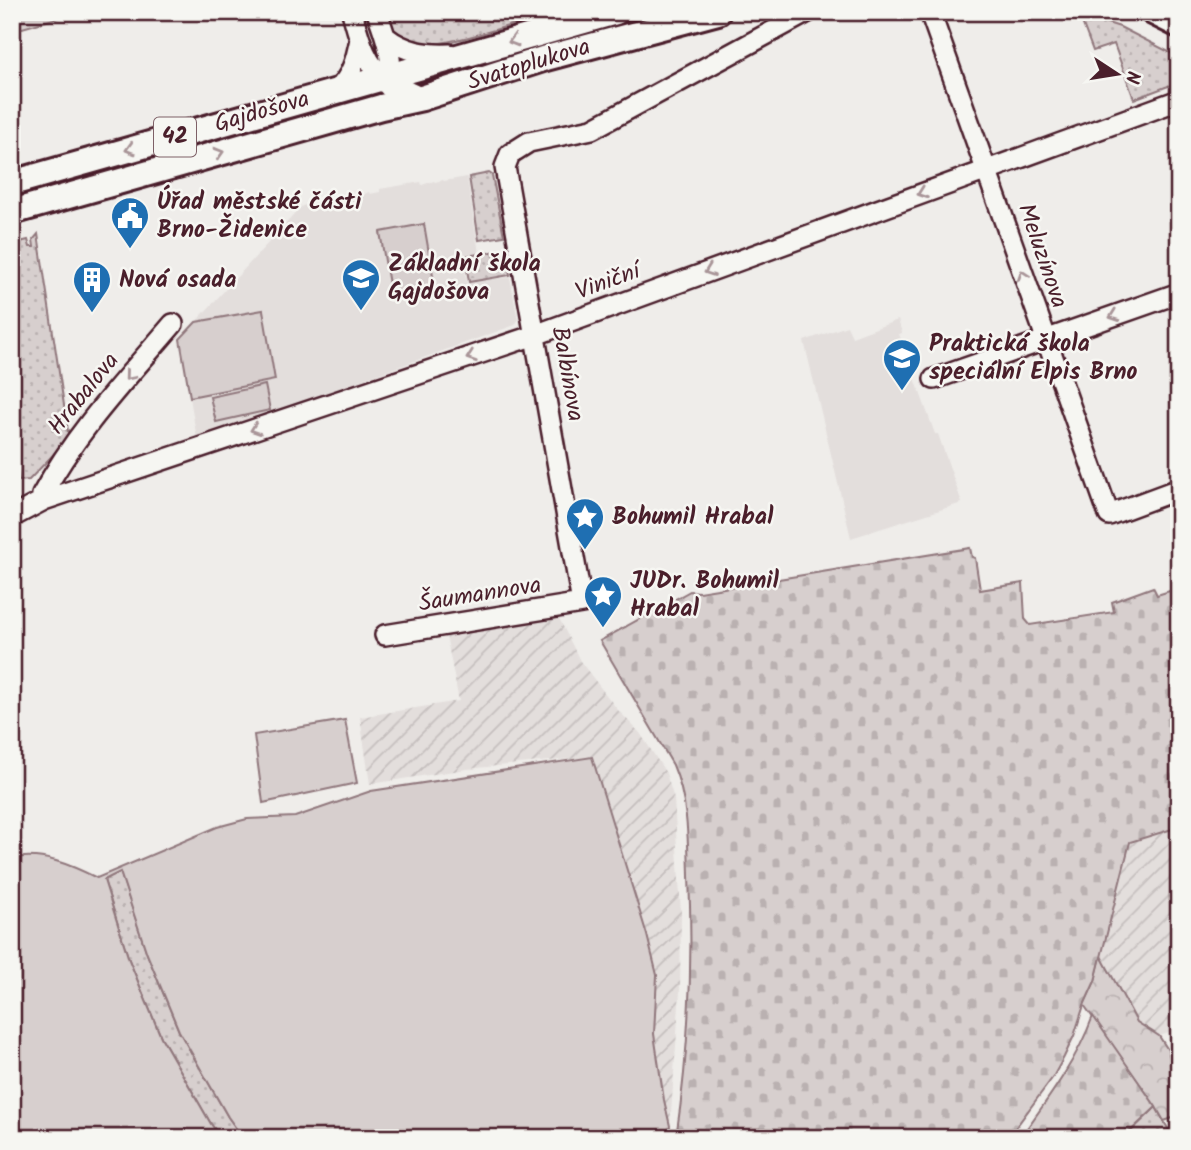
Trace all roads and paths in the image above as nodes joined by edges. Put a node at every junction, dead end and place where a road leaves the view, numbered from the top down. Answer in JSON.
{"nodes":[{"id":1,"x":352,"y":12,"type":"edge"},
{"id":2,"x":377,"y":12,"type":"edge"},
{"id":3,"x":616,"y":12,"type":"edge"},
{"id":4,"x":718,"y":12,"type":"edge"},
{"id":5,"x":808,"y":12,"type":"edge"},
{"id":6,"x":930,"y":12,"type":"edge"},
{"id":7,"x":1153,"y":12,"type":"edge"},
{"id":8,"x":1179,"y":24,"type":"edge"},
{"id":9,"x":386,"y":37,"type":"junction"},
{"id":10,"x":360,"y":38,"type":"junction"},
{"id":11,"x":465,"y":54,"type":"junction"},
{"id":12,"x":388,"y":79,"type":"junction"},
{"id":13,"x":337,"y":90,"type":"junction"},
{"id":14,"x":422,"y":98,"type":"junction"},
{"id":15,"x":1179,"y":100,"type":"edge"},
{"id":16,"x":381,"y":107,"type":"junction"},
{"id":17,"x":986,"y":169,"type":"junction"},
{"id":18,"x":12,"y":183,"type":"edge"},
{"id":19,"x":12,"y":212,"type":"edge"},
{"id":20,"x":1179,"y":293,"type":"edge"},
{"id":21,"x":173,"y":324,"type":"dead end"},
{"id":22,"x":535,"y":335,"type":"junction"},
{"id":23,"x":1046,"y":340,"type":"junction"},
{"id":24,"x":934,"y":379,"type":"dead end"},
{"id":25,"x":1179,"y":489,"type":"edge"},
{"id":26,"x":44,"y":500,"type":"junction"},
{"id":27,"x":12,"y":517,"type":"edge"},
{"id":28,"x":582,"y":603,"type":"joint"},
{"id":29,"x":385,"y":635,"type":"dead end"}],
"edges":[{"from":1,"to":10,"type":"street"},
{"from":2,"to":9,"type":"street"},
{"from":3,"to":11,"type":"main road","name":"Svatoplukova","number":"42","one_way":true},
{"from":4,"to":14,"type":"main road","name":"Svatoplukova","number":"42"},
{"from":5,"to":22,"type":"street","name":"Balbínova"},
{"from":6,"to":17,"type":"street","name":"Meluzínova"},
{"from":7,"to":8,"type":"main road"},
{"from":9,"to":11,"type":"street"},
{"from":9,"to":12,"type":"street"},
{"from":10,"to":12,"type":"street"},
{"from":10,"to":13,"type":"street"},
{"from":11,"to":12,"type":"main road","name":"Svatoplukova","number":"42"},
{"from":12,"to":13,"type":"main road","name":"Gajdošova","number":"42"},
{"from":12,"to":14,"type":"street"},
{"from":12,"to":16,"type":"street"},
{"from":13,"to":18,"type":"main road","name":"Gajdošova","number":"42","one_way":true},
{"from":14,"to":16,"type":"main road","name":"Svatoplukova","number":"42"},
{"from":15,"to":17,"type":"street","name":"Viniční"},
{"from":19,"to":16,"type":"main road","name":"Gajdošova","number":"42","one_way":true},
{"from":17,"to":22,"type":"street","name":"Viniční","one_way":true},
{"from":23,"to":17,"type":"street","name":"Meluzínova","one_way":true},
{"from":20,"to":23,"type":"street","one_way":true},
{"from":21,"to":26,"type":"street","name":"Hrabalova","one_way":true},
{"from":22,"to":26,"type":"street","name":"Viniční","one_way":true},
{"from":22,"to":28,"type":"street","name":"Balbínova"},
{"from":23,"to":24,"type":"street"},
{"from":23,"to":25,"type":"street","name":"Meluzínova"},
{"from":26,"to":27,"type":"street","name":"Viniční"},
{"from":28,"to":29,"type":"street","name":"Šaumannova"}]}
